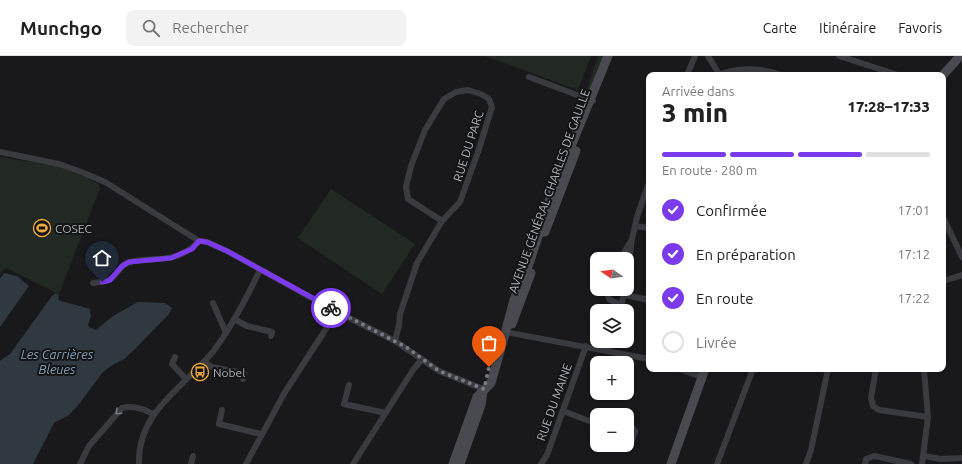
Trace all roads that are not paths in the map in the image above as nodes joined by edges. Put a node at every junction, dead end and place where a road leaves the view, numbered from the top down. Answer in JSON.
{"nodes":[{"id":1,"x":609,"y":56,"type":"edge"},
{"id":2,"x":695,"y":56,"type":"edge"},
{"id":3,"x":708,"y":56,"type":"edge"},
{"id":4,"x":839,"y":56,"type":"edge"},
{"id":5,"x":960,"y":56,"type":"edge"},
{"id":6,"x":688,"y":72,"type":"edge"},
{"id":7,"x":716,"y":72,"type":"edge"},
{"id":8,"x":731,"y":72,"type":"edge"},
{"id":9,"x":772,"y":72,"type":"edge"},
{"id":10,"x":889,"y":72,"type":"edge"},
{"id":11,"x":945,"y":72,"type":"edge"},
{"id":12,"x":529,"y":77,"type":"dead end"},
{"id":13,"x":592,"y":101,"type":"junction"},
{"id":14,"x":0,"y":152,"type":"edge"},
{"id":15,"x":646,"y":191,"type":"edge"},
{"id":16,"x":442,"y":221,"type":"junction"},
{"id":17,"x":946,"y":222,"type":"edge"},
{"id":18,"x":635,"y":226,"type":"junction"},
{"id":19,"x":646,"y":228,"type":"edge"},
{"id":20,"x":632,"y":239,"type":"junction"},
{"id":21,"x":199,"y":241,"type":"junction"},
{"id":22,"x":624,"y":252,"type":"edge"},
{"id":23,"x":630,"y":252,"type":"edge"},
{"id":24,"x":962,"y":257,"type":"edge"},
{"id":25,"x":260,"y":270,"type":"junction"},
{"id":26,"x":962,"y":275,"type":"edge"},
{"id":27,"x":946,"y":280,"type":"edge"},
{"id":28,"x":93,"y":284,"type":"dead end"},
{"id":29,"x":634,"y":295,"type":"edge"},
{"id":30,"x":608,"y":296,"type":"edge"},
{"id":31,"x":646,"y":299,"type":"edge"},
{"id":32,"x":213,"y":303,"type":"dead end"},
{"id":33,"x":616,"y":304,"type":"edge"},
{"id":34,"x":337,"y":312,"type":"junction"},
{"id":35,"x":234,"y":319,"type":"junction"},
{"id":36,"x":505,"y":332,"type":"junction"},
{"id":37,"x":226,"y":333,"type":"junction"},
{"id":38,"x":271,"y":336,"type":"dead end"},
{"id":39,"x":395,"y":341,"type":"junction"},
{"id":40,"x":586,"y":346,"type":"junction"},
{"id":41,"x":608,"y":350,"type":"joint"},
{"id":42,"x":175,"y":356,"type":"dead end"},
{"id":43,"x":646,"y":358,"type":"edge"},
{"id":44,"x":422,"y":359,"type":"junction"},
{"id":45,"x":204,"y":362,"type":"junction"},
{"id":46,"x":752,"y":372,"type":"edge"},
{"id":47,"x":827,"y":372,"type":"edge"},
{"id":48,"x":875,"y":372,"type":"edge"},
{"id":49,"x":924,"y":372,"type":"edge"},
{"id":50,"x":703,"y":373,"type":"edge"},
{"id":51,"x":186,"y":379,"type":"junction"},
{"id":52,"x":243,"y":379,"type":"dead end"},
{"id":53,"x":349,"y":385,"type":"dead end"},
{"id":54,"x":484,"y":389,"type":"junction"},
{"id":55,"x":222,"y":410,"type":"dead end"},
{"id":56,"x":563,"y":411,"type":"junction"},
{"id":57,"x":386,"y":413,"type":"junction"},
{"id":58,"x":153,"y":414,"type":"junction"},
{"id":59,"x":928,"y":417,"type":"junction"},
{"id":60,"x":590,"y":421,"type":"edge"},
{"id":61,"x":262,"y":434,"type":"junction"},
{"id":62,"x":193,"y":456,"type":"dead end"},
{"id":63,"x":924,"y":456,"type":"junction"},
{"id":64,"x":962,"y":458,"type":"edge"},
{"id":65,"x":80,"y":464,"type":"edge"},
{"id":66,"x":139,"y":464,"type":"edge"},
{"id":67,"x":190,"y":464,"type":"edge"},
{"id":68,"x":246,"y":464,"type":"edge"},
{"id":69,"x":353,"y":464,"type":"edge"},
{"id":70,"x":453,"y":464,"type":"edge"},
{"id":71,"x":460,"y":464,"type":"edge"},
{"id":72,"x":540,"y":464,"type":"edge"},
{"id":73,"x":671,"y":464,"type":"edge"},
{"id":74,"x":717,"y":464,"type":"edge"},
{"id":75,"x":806,"y":464,"type":"edge"},
{"id":76,"x":865,"y":464,"type":"edge"},
{"id":77,"x":910,"y":464,"type":"edge"},
{"id":78,"x":922,"y":464,"type":"edge"}],
"edges":[{"from":1,"to":13,"type":"main road","name":"AVENUE GÉNÉRAL CHARLES DE GAULLE"},
{"from":2,"to":6,"type":"street"},
{"from":3,"to":7,"type":"street"},
{"from":4,"to":10,"type":"street"},
{"from":5,"to":11,"type":"main road"},
{"from":8,"to":9,"type":"street"},
{"from":12,"to":13,"type":"street"},
{"from":13,"to":36,"type":"main road","name":"AVENUE GÉNÉRAL CHARLES DE GAULLE"},
{"from":14,"to":21,"type":"street"},
{"from":15,"to":18,"type":"street"},
{"from":16,"to":16,"type":"street","name":"RUE DU PARC"},
{"from":16,"to":39,"type":"street","name":"RUE DU PARC"},
{"from":17,"to":24,"type":"street"},
{"from":18,"to":19,"type":"street"},
{"from":18,"to":20,"type":"street"},
{"from":20,"to":22,"type":"street"},
{"from":20,"to":23,"type":"street"},
{"from":21,"to":25,"type":"street"},
{"from":21,"to":28,"type":"street"},
{"from":25,"to":34,"type":"street"},
{"from":25,"to":35,"type":"street"},
{"from":26,"to":27,"type":"street"},
{"from":29,"to":31,"type":"street"},
{"from":30,"to":33,"type":"street"},
{"from":32,"to":37,"type":"street"},
{"from":34,"to":39,"type":"street"},
{"from":34,"to":61,"type":"street"},
{"from":35,"to":37,"type":"street"},
{"from":35,"to":38,"type":"street"},
{"from":36,"to":40,"type":"street"},
{"from":36,"to":54,"type":"main road","name":"AVENUE GÉNÉRAL CHARLES DE GAULLE"},
{"from":37,"to":45,"type":"street"},
{"from":39,"to":44,"type":"street"},
{"from":40,"to":41,"type":"street"},
{"from":40,"to":56,"type":"street","name":"RUE DU MAINE"},
{"from":41,"to":43,"type":"street"},
{"from":42,"to":51,"type":"street"},
{"from":44,"to":54,"type":"street"},
{"from":44,"to":57,"type":"street"},
{"from":45,"to":51,"type":"street"},
{"from":45,"to":52,"type":"street"},
{"from":46,"to":74,"type":"street"},
{"from":47,"to":75,"type":"street"},
{"from":48,"to":59,"type":"street"},
{"from":49,"to":59,"type":"street"},
{"from":50,"to":73,"type":"main road"},
{"from":51,"to":58,"type":"street"},
{"from":53,"to":57,"type":"street"},
{"from":54,"to":70,"type":"main road","name":"AVENUE GÉNÉRAL CHARLES DE GAULLE"},
{"from":54,"to":71,"type":"main road","name":"AVENUE GÉNÉRAL CHARLES DE GAULLE"},
{"from":55,"to":61,"type":"street"},
{"from":56,"to":60,"type":"street"},
{"from":56,"to":72,"type":"street","name":"RUE DU MAINE"},
{"from":57,"to":69,"type":"street"},
{"from":58,"to":65,"type":"street","one_way":true},
{"from":58,"to":66,"type":"street"},
{"from":59,"to":63,"type":"street"},
{"from":61,"to":68,"type":"street"},
{"from":62,"to":67,"type":"street"},
{"from":63,"to":64,"type":"street"},
{"from":63,"to":78,"type":"street"},
{"from":76,"to":77,"type":"street"}]}
